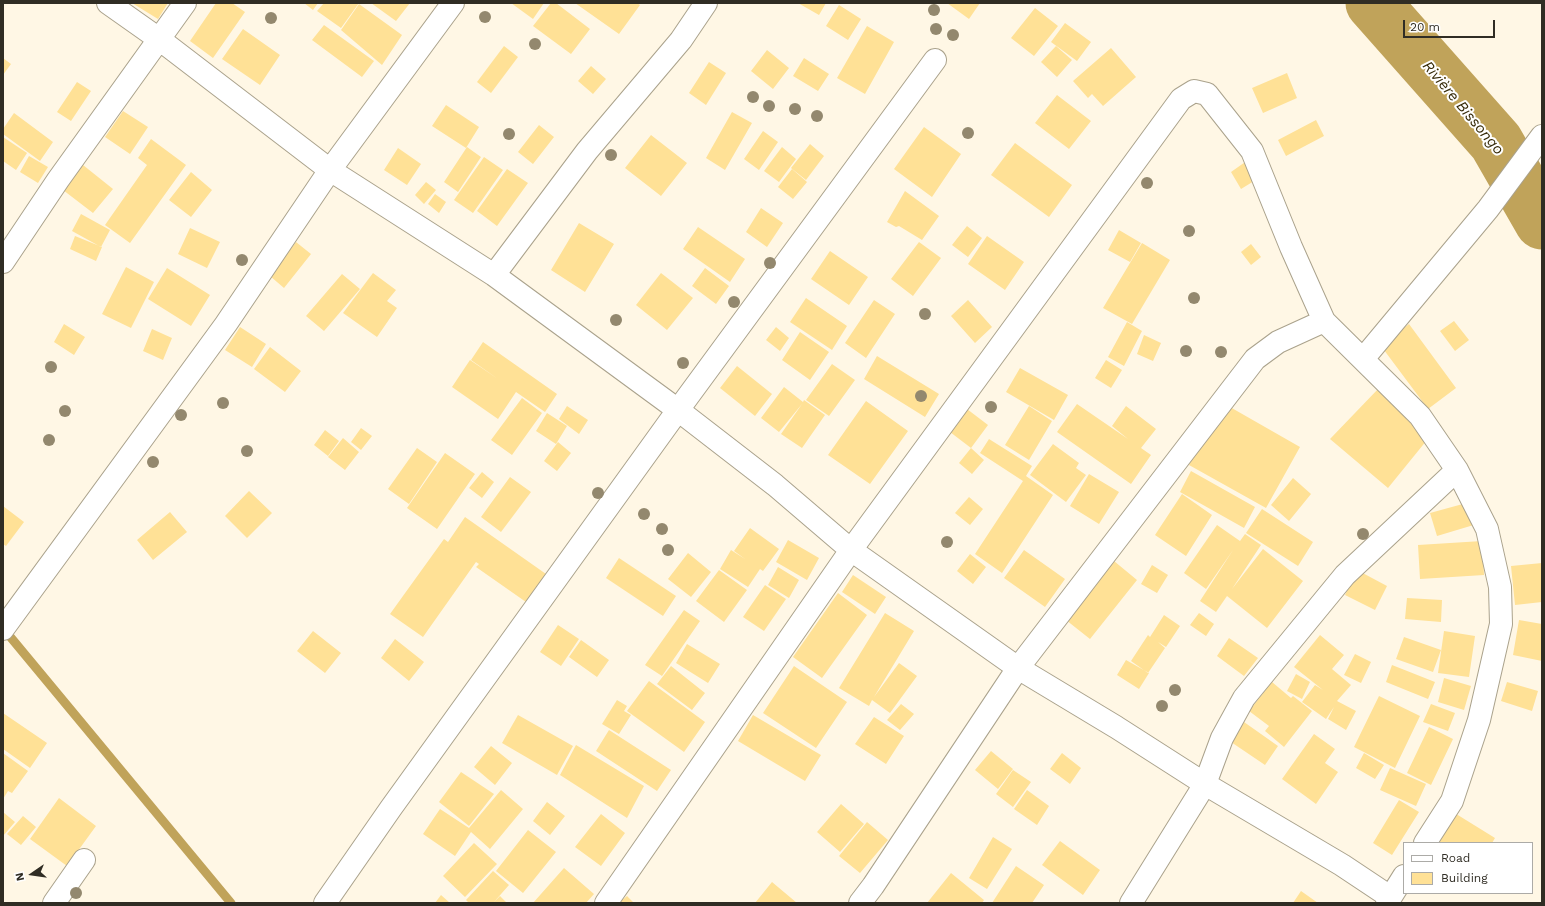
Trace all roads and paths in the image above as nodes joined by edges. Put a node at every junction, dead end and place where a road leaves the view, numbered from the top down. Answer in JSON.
{"nodes":[{"id":1,"x":108,"y":3,"type":"edge"},
{"id":2,"x":186,"y":3,"type":"edge"},
{"id":3,"x":453,"y":3,"type":"edge"},
{"id":4,"x":706,"y":3,"type":"edge"},
{"id":5,"x":159,"y":39,"type":"junction"},
{"id":6,"x":935,"y":60,"type":"dead end"},
{"id":7,"x":1542,"y":136,"type":"edge"},
{"id":8,"x":330,"y":170,"type":"junction"},
{"id":9,"x":3,"y":262,"type":"edge"},
{"id":10,"x":494,"y":275,"type":"junction"},
{"id":11,"x":1324,"y":321,"type":"junction"},
{"id":12,"x":1363,"y":359,"type":"junction"},
{"id":13,"x":678,"y":410,"type":"junction"},
{"id":14,"x":1457,"y":470,"type":"junction"},
{"id":15,"x":851,"y":550,"type":"junction"},
{"id":16,"x":3,"y":629,"type":"edge"},
{"id":17,"x":1018,"y":668,"type":"junction"},
{"id":18,"x":1205,"y":784,"type":"junction"},
{"id":19,"x":1426,"y":842,"type":"edge"},
{"id":20,"x":84,"y":860,"type":"dead end"},
{"id":21,"x":1403,"y":878,"type":"edge"},
{"id":22,"x":1388,"y":900,"type":"edge"},
{"id":23,"x":54,"y":903,"type":"edge"},
{"id":24,"x":325,"y":903,"type":"edge"},
{"id":25,"x":606,"y":903,"type":"edge"},
{"id":26,"x":860,"y":903,"type":"edge"},
{"id":27,"x":1131,"y":903,"type":"edge"}],
"edges":[{"from":1,"to":5,"type":"street"},
{"from":2,"to":5,"type":"street"},
{"from":3,"to":8,"type":"street"},
{"from":4,"to":10,"type":"street"},
{"from":5,"to":8,"type":"street"},
{"from":5,"to":9,"type":"street"},
{"from":6,"to":13,"type":"street"},
{"from":7,"to":12,"type":"street"},
{"from":8,"to":10,"type":"street"},
{"from":8,"to":16,"type":"street"},
{"from":10,"to":13,"type":"street"},
{"from":11,"to":12,"type":"street"},
{"from":11,"to":15,"type":"street"},
{"from":11,"to":17,"type":"street"},
{"from":12,"to":14,"type":"street"},
{"from":13,"to":15,"type":"street"},
{"from":13,"to":24,"type":"street"},
{"from":14,"to":18,"type":"street"},
{"from":14,"to":19,"type":"street"},
{"from":15,"to":17,"type":"street"},
{"from":15,"to":25,"type":"street"},
{"from":17,"to":18,"type":"street"},
{"from":17,"to":26,"type":"street"},
{"from":18,"to":22,"type":"street"},
{"from":18,"to":27,"type":"street"},
{"from":20,"to":23,"type":"street"},
{"from":21,"to":22,"type":"street"}]}
